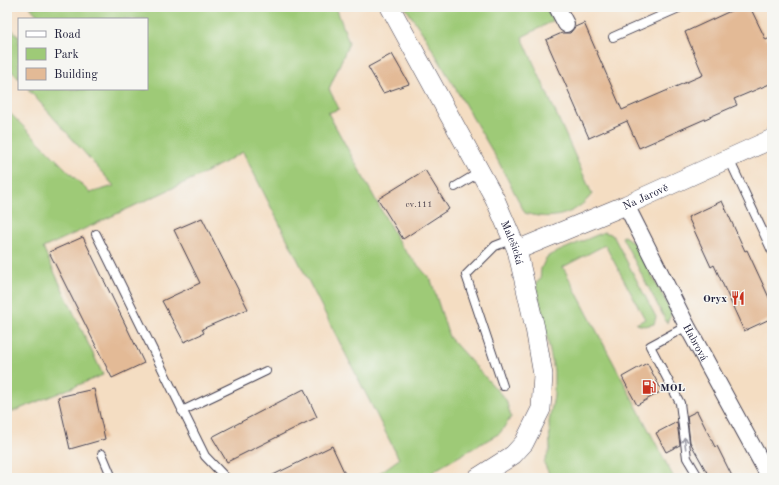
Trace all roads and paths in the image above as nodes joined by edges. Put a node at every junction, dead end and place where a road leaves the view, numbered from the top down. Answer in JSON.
{"nodes":[{"id":1,"x":390,"y":7,"type":"edge"},
{"id":2,"x":557,"y":7,"type":"edge"},
{"id":3,"x":681,"y":7,"type":"edge"},
{"id":4,"x":566,"y":24,"type":"dead end"},
{"id":5,"x":613,"y":37,"type":"dead end"},
{"id":6,"x":772,"y":139,"type":"edge"},
{"id":7,"x":729,"y":158,"type":"junction"},
{"id":8,"x":481,"y":172,"type":"junction"},
{"id":9,"x":455,"y":187,"type":"dead end"},
{"id":10,"x":626,"y":205,"type":"junction"},
{"id":11,"x":96,"y":234,"type":"dead end"},
{"id":12,"x":515,"y":244,"type":"junction"},
{"id":13,"x":772,"y":251,"type":"edge"},
{"id":14,"x":687,"y":326,"type":"junction"},
{"id":15,"x":266,"y":371,"type":"dead end"},
{"id":16,"x":503,"y":386,"type":"dead end"},
{"id":17,"x":182,"y":411,"type":"junction"},
{"id":18,"x":102,"y":454,"type":"dead end"},
{"id":19,"x":112,"y":478,"type":"edge"},
{"id":20,"x":226,"y":478,"type":"edge"},
{"id":21,"x":477,"y":478,"type":"edge"},
{"id":22,"x":699,"y":478,"type":"edge"},
{"id":23,"x":770,"y":478,"type":"edge"}],
"edges":[{"from":1,"to":8,"type":"street","name":"Malešická"},
{"from":2,"to":4,"type":"street"},
{"from":3,"to":5,"type":"lane"},
{"from":6,"to":7,"type":"street","name":"Na Jarově"},
{"from":7,"to":10,"type":"street","name":"Na Jarově"},
{"from":7,"to":13,"type":"lane"},
{"from":8,"to":9,"type":"lane"},
{"from":8,"to":12,"type":"street","name":"Malešická"},
{"from":10,"to":12,"type":"street","name":"Na Jarově"},
{"from":10,"to":14,"type":"street","name":"Habrová"},
{"from":11,"to":17,"type":"lane"},
{"from":12,"to":16,"type":"lane"},
{"from":12,"to":21,"type":"street","name":"Malešická"},
{"from":22,"to":14,"type":"lane","one_way":true},
{"from":14,"to":23,"type":"street","name":"Habrová"},
{"from":15,"to":17,"type":"lane"},
{"from":17,"to":20,"type":"lane"},
{"from":18,"to":19,"type":"lane"}]}
